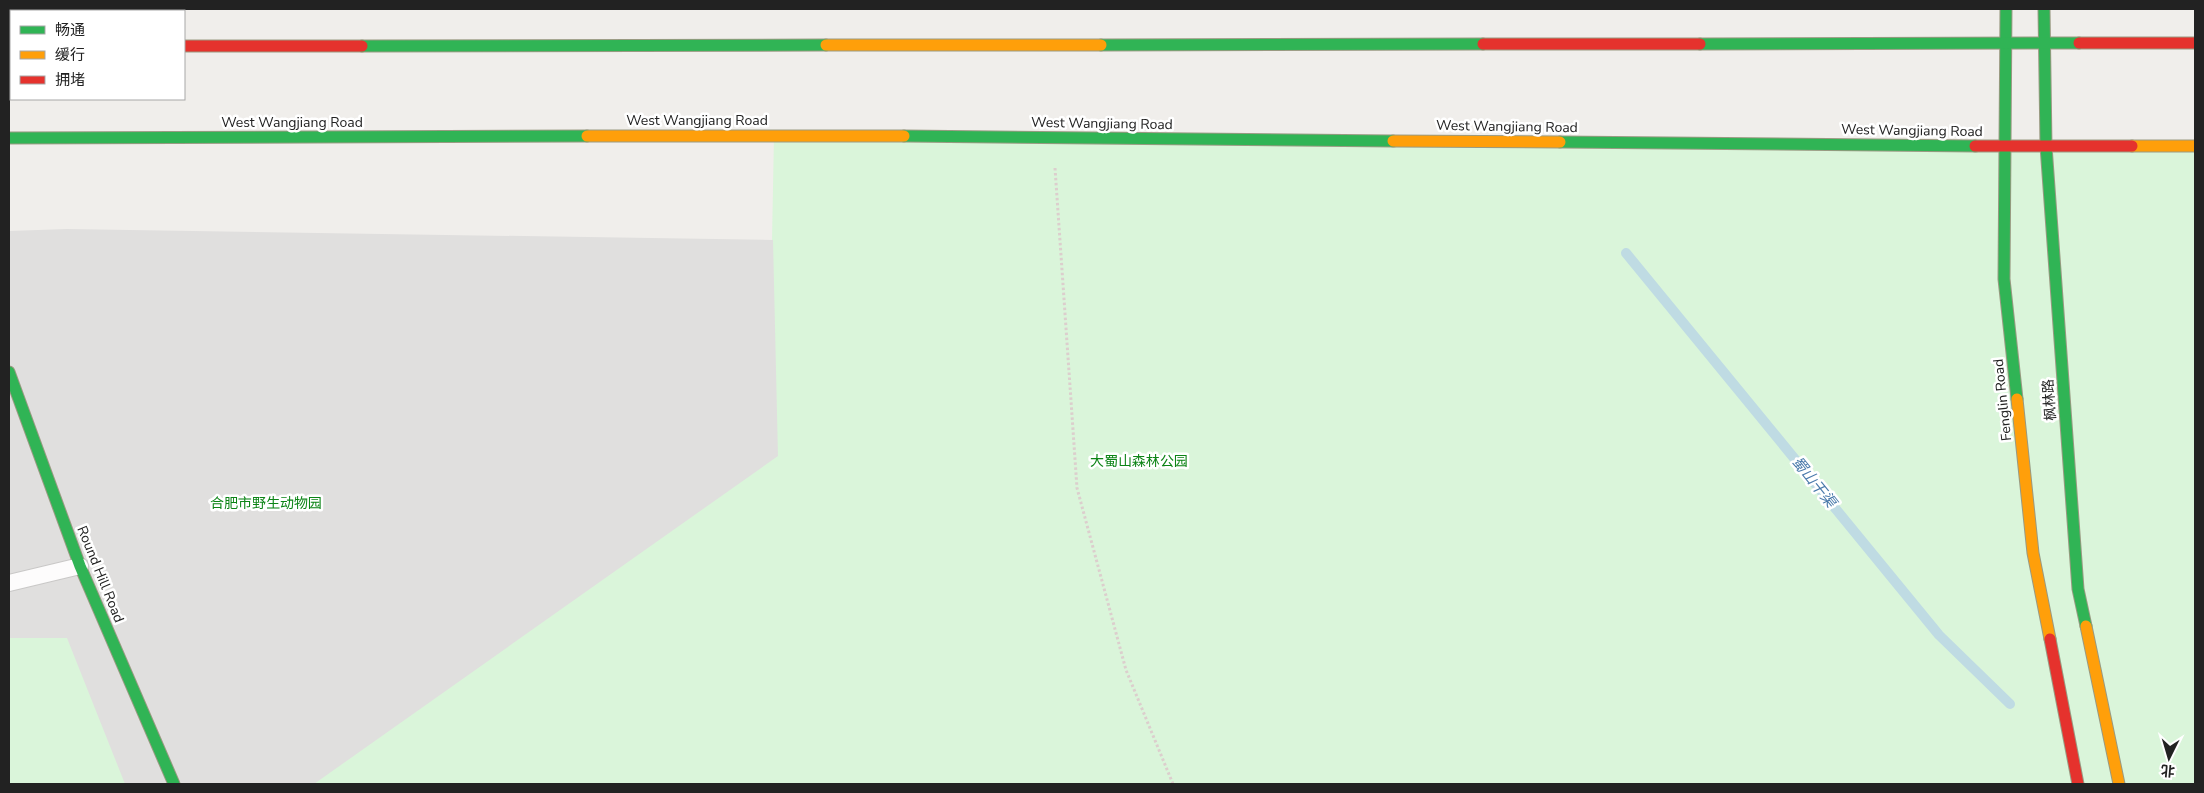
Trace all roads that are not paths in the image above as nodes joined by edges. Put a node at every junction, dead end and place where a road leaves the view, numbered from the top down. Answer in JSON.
{"nodes":[{"id":1,"x":2006,"y":9,"type":"edge"},
{"id":2,"x":2044,"y":9,"type":"edge"},
{"id":3,"x":2006,"y":43,"type":"junction"},
{"id":4,"x":2045,"y":43,"type":"junction"},
{"id":5,"x":2195,"y":43,"type":"edge"},
{"id":6,"x":185,"y":46,"type":"edge"},
{"id":7,"x":9,"y":138,"type":"edge"},
{"id":8,"x":2005,"y":146,"type":"junction"},
{"id":9,"x":2046,"y":146,"type":"junction"},
{"id":10,"x":2195,"y":146,"type":"edge"},
{"id":11,"x":9,"y":372,"type":"edge"},
{"id":12,"x":80,"y":566,"type":"junction"},
{"id":13,"x":9,"y":583,"type":"edge"},
{"id":14,"x":174,"y":784,"type":"edge"},
{"id":15,"x":2078,"y":784,"type":"edge"},
{"id":16,"x":2119,"y":784,"type":"edge"}],
"edges":[{"from":1,"to":3,"type":"main road","name":"Fenglin Road"},
{"from":2,"to":4,"type":"main road","name":"枫林路"},
{"from":3,"to":4,"type":"main road"},
{"from":3,"to":6,"type":"main road"},
{"from":3,"to":8,"type":"main road","name":"Fenglin Road"},
{"from":4,"to":5,"type":"main road"},
{"from":4,"to":9,"type":"main road","name":"枫林路"},
{"from":7,"to":8,"type":"main road","name":"West Wangjiang Road"},
{"from":8,"to":9,"type":"main road","name":"West Wangjiang Road"},
{"from":8,"to":15,"type":"main road","name":"Fenglin Road"},
{"from":9,"to":10,"type":"main road","name":"West Wangjiang Road"},
{"from":9,"to":16,"type":"main road","name":"枫林路"},
{"from":11,"to":12,"type":"main road","name":"Round Hill Road"},
{"from":12,"to":13,"type":"lane"},
{"from":12,"to":14,"type":"main road","name":"Round Hill Road"}]}
